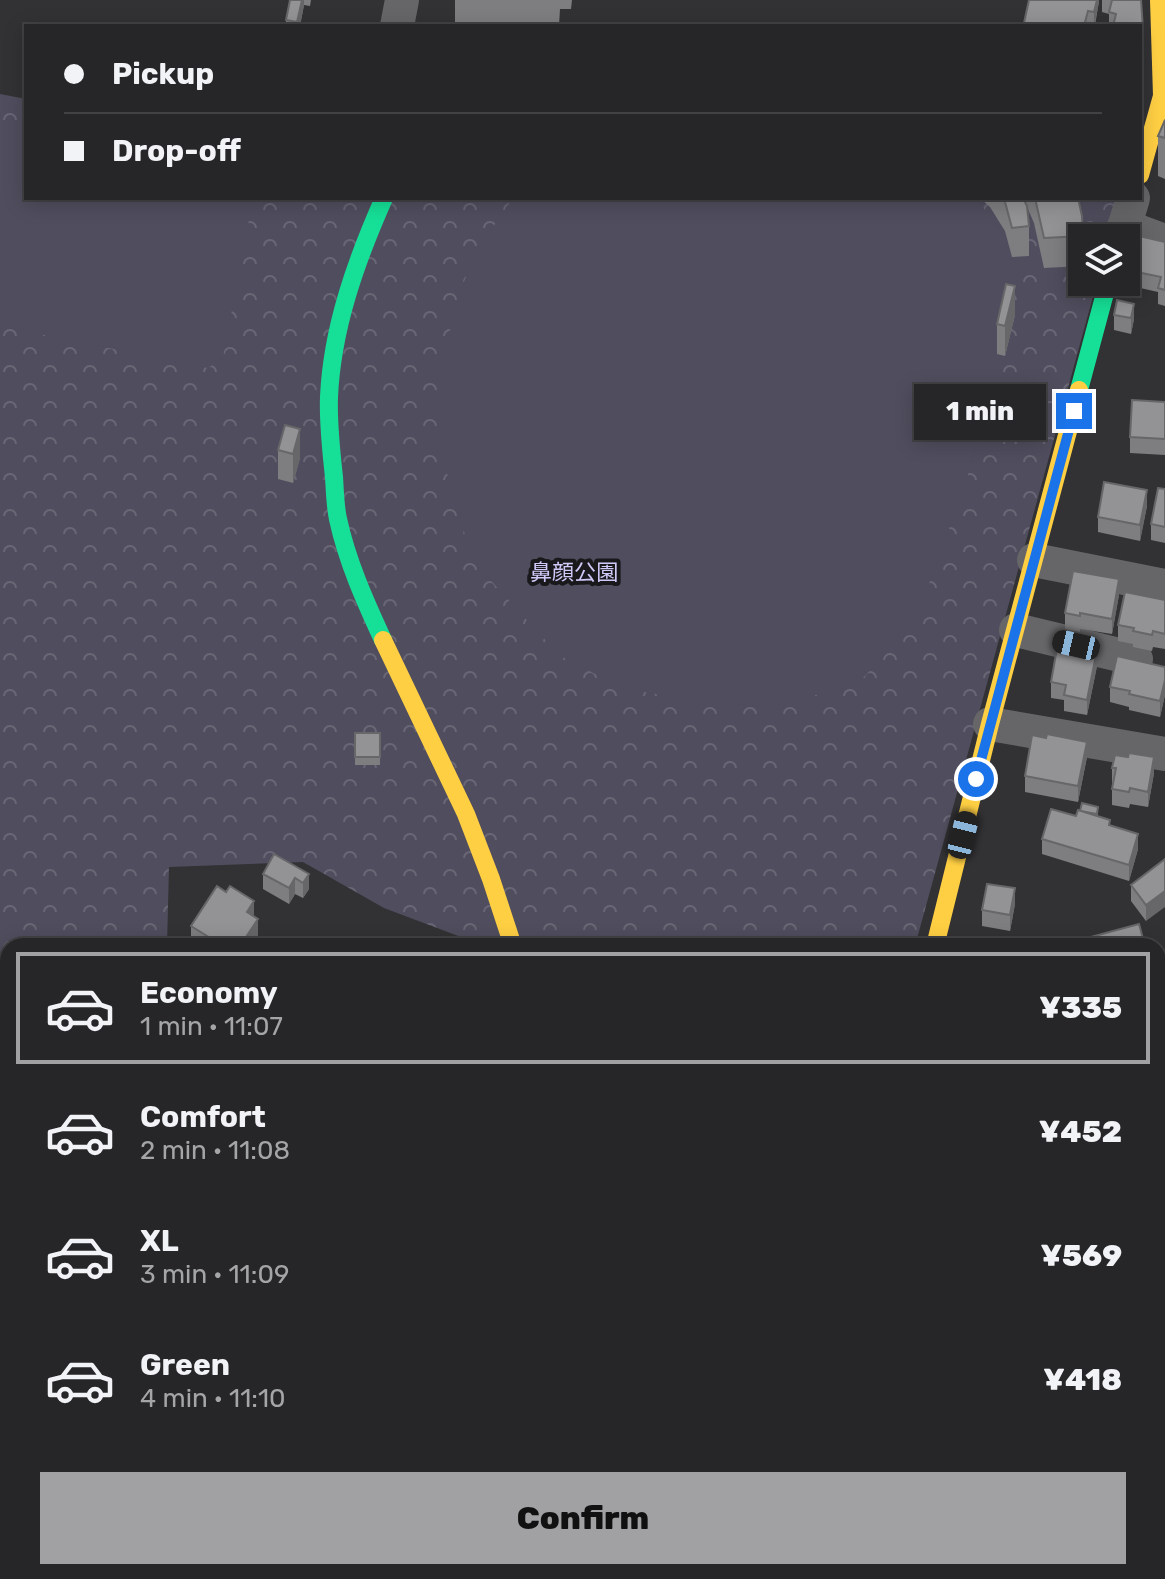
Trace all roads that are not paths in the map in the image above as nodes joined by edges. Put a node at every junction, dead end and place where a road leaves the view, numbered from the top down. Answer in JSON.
{"nodes":[{"id":1,"x":402,"y":0,"type":"edge"},
{"id":2,"x":1159,"y":0,"type":"edge"},
{"id":3,"x":397,"y":24,"type":"edge"},
{"id":4,"x":1154,"y":115,"type":"edge"},
{"id":5,"x":1142,"y":166,"type":"edge"},
{"id":6,"x":383,"y":200,"type":"edge"},
{"id":7,"x":1126,"y":221,"type":"edge"},
{"id":8,"x":1165,"y":241,"type":"edge"},
{"id":9,"x":1104,"y":296,"type":"edge"},
{"id":10,"x":1034,"y":560,"type":"junction"},
{"id":11,"x":1165,"y":586,"type":"edge"},
{"id":12,"x":1016,"y":630,"type":"junction"},
{"id":13,"x":1136,"y":659,"type":"edge"},
{"id":14,"x":990,"y":724,"type":"junction"},
{"id":15,"x":1165,"y":754,"type":"edge"},
{"id":16,"x":510,"y":938,"type":"edge"},
{"id":17,"x":937,"y":938,"type":"edge"}],
"edges":[{"from":1,"to":3,"type":"street"},
{"from":2,"to":4,"type":"street"},
{"from":4,"to":5,"type":"street"},
{"from":6,"to":16,"type":"street"},
{"from":7,"to":8,"type":"street"},
{"from":9,"to":10,"type":"street"},
{"from":10,"to":11,"type":"street"},
{"from":10,"to":12,"type":"street"},
{"from":12,"to":13,"type":"street"},
{"from":12,"to":14,"type":"street"},
{"from":14,"to":15,"type":"street"},
{"from":14,"to":17,"type":"street"}]}
